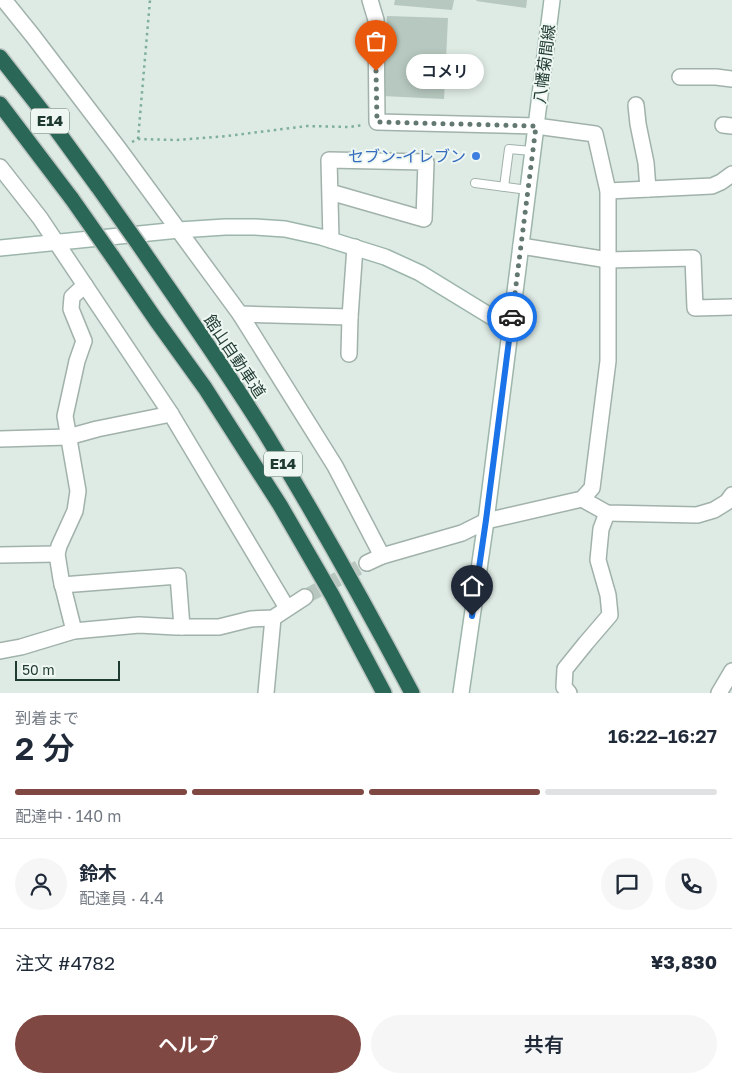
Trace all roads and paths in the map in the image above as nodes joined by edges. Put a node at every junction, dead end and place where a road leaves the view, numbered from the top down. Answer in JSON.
{"nodes":[{"id":1,"x":4,"y":0,"type":"edge"},
{"id":2,"x":150,"y":0,"type":"edge"},
{"id":3,"x":370,"y":0,"type":"edge"},
{"id":4,"x":552,"y":0,"type":"edge"},
{"id":5,"x":0,"y":57,"type":"edge"},
{"id":6,"x":680,"y":77,"type":"dead end"},
{"id":7,"x":732,"y":79,"type":"edge"},
{"id":8,"x":0,"y":104,"type":"edge"},
{"id":9,"x":636,"y":105,"type":"dead end"},
{"id":10,"x":377,"y":122,"type":"junction"},
{"id":11,"x":536,"y":126,"type":"junction"},
{"id":12,"x":138,"y":139,"type":"junction"},
{"id":13,"x":119,"y":149,"type":"junction"},
{"id":14,"x":532,"y":151,"type":"junction"},
{"id":15,"x":0,"y":167,"type":"edge"},
{"id":16,"x":732,"y":174,"type":"edge"},
{"id":17,"x":475,"y":183,"type":"dead end"},
{"id":18,"x":504,"y":187,"type":"junction"},
{"id":19,"x":648,"y":189,"type":"junction"},
{"id":20,"x":528,"y":190,"type":"junction"},
{"id":21,"x":330,"y":192,"type":"junction"},
{"id":22,"x":608,"y":192,"type":"junction"},
{"id":23,"x":179,"y":230,"type":"junction"},
{"id":24,"x":331,"y":240,"type":"junction"},
{"id":25,"x":56,"y":242,"type":"junction"},
{"id":26,"x":521,"y":246,"type":"junction"},
{"id":27,"x":355,"y":247,"type":"junction"},
{"id":28,"x":0,"y":248,"type":"edge"},
{"id":29,"x":608,"y":260,"type":"junction"},
{"id":30,"x":85,"y":285,"type":"junction"},
{"id":31,"x":732,"y":307,"type":"edge"},
{"id":32,"x":240,"y":314,"type":"junction"},
{"id":33,"x":350,"y":316,"type":"junction"},
{"id":34,"x":510,"y":328,"type":"junction"},
{"id":35,"x":348,"y":354,"type":"dead end"},
{"id":36,"x":171,"y":414,"type":"junction"},
{"id":37,"x":68,"y":437,"type":"junction"},
{"id":38,"x":0,"y":439,"type":"edge"},
{"id":39,"x":732,"y":495,"type":"edge"},
{"id":40,"x":582,"y":498,"type":"junction"},
{"id":41,"x":606,"y":513,"type":"junction"},
{"id":42,"x":486,"y":520,"type":"junction"},
{"id":43,"x":57,"y":554,"type":"junction"},
{"id":44,"x":0,"y":555,"type":"edge"},
{"id":45,"x":382,"y":556,"type":"junction"},
{"id":46,"x":367,"y":563,"type":"tunnel mouth"},
{"id":47,"x":62,"y":585,"type":"junction"},
{"id":48,"x":306,"y":597,"type":"tunnel mouth"},
{"id":49,"x":287,"y":608,"type":"junction"},
{"id":50,"x":272,"y":618,"type":"junction"},
{"id":51,"x":182,"y":627,"type":"junction"},
{"id":52,"x":74,"y":631,"type":"junction"},
{"id":53,"x":0,"y":651,"type":"edge"},
{"id":54,"x":732,"y":671,"type":"edge"},
{"id":55,"x":266,"y":693,"type":"edge"},
{"id":56,"x":384,"y":693,"type":"edge"},
{"id":57,"x":412,"y":693,"type":"edge"},
{"id":58,"x":461,"y":693,"type":"edge"},
{"id":59,"x":569,"y":693,"type":"edge"},
{"id":60,"x":719,"y":693,"type":"edge"}],
"edges":[{"from":1,"to":13,"type":"street"},
{"from":2,"to":12,"type":"path"},
{"from":3,"to":10,"type":"street"},
{"from":4,"to":11,"type":"street","name":"八幡菊間線"},
{"from":5,"to":57,"type":"highway","name":"館山自動車道","number":"E14","bridge":true},
{"from":6,"to":7,"type":"street"},
{"from":8,"to":56,"type":"highway","number":"E14","bridge":true},
{"from":9,"to":19,"type":"street"},
{"from":10,"to":11,"type":"street"},
{"from":10,"to":12,"type":"path"},
{"from":11,"to":14,"type":"street","name":"八幡菊間線"},
{"from":11,"to":22,"type":"street"},
{"from":12,"to":13,"type":"path"},
{"from":13,"to":23,"type":"street"},
{"from":14,"to":18,"type":"lane"},
{"from":14,"to":20,"type":"street","name":"八幡菊間線"},
{"from":15,"to":25,"type":"street"},
{"from":16,"to":19,"type":"street"},
{"from":17,"to":18,"type":"lane"},
{"from":18,"to":20,"type":"lane"},
{"from":19,"to":22,"type":"street"},
{"from":20,"to":26,"type":"street","name":"八幡菊間線"},
{"from":21,"to":21,"type":"street"},
{"from":21,"to":24,"type":"street"},
{"from":22,"to":29,"type":"street"},
{"from":23,"to":24,"type":"street"},
{"from":23,"to":25,"type":"street"},
{"from":23,"to":32,"type":"street"},
{"from":24,"to":27,"type":"street"},
{"from":25,"to":28,"type":"street"},
{"from":25,"to":30,"type":"street"},
{"from":26,"to":29,"type":"street"},
{"from":26,"to":34,"type":"street","name":"八幡菊間線"},
{"from":27,"to":33,"type":"street"},
{"from":27,"to":34,"type":"street"},
{"from":29,"to":31,"type":"street"},
{"from":29,"to":40,"type":"street"},
{"from":30,"to":36,"type":"street"},
{"from":30,"to":37,"type":"street"},
{"from":32,"to":33,"type":"street"},
{"from":32,"to":45,"type":"street"},
{"from":33,"to":35,"type":"street"},
{"from":34,"to":42,"type":"street","name":"八幡菊間線"},
{"from":36,"to":37,"type":"street"},
{"from":36,"to":49,"type":"street"},
{"from":37,"to":38,"type":"street"},
{"from":37,"to":43,"type":"street"},
{"from":39,"to":41,"type":"street"},
{"from":40,"to":41,"type":"street"},
{"from":40,"to":42,"type":"street"},
{"from":41,"to":59,"type":"street"},
{"from":42,"to":45,"type":"street"},
{"from":42,"to":58,"type":"street","name":"八幡菊間線"},
{"from":43,"to":44,"type":"street"},
{"from":43,"to":47,"type":"street"},
{"from":45,"to":46,"type":"street"},
{"from":47,"to":51,"type":"street"},
{"from":47,"to":52,"type":"street"},
{"from":48,"to":49,"type":"street"},
{"from":49,"to":50,"type":"street"},
{"from":50,"to":51,"type":"street"},
{"from":50,"to":55,"type":"street"},
{"from":51,"to":52,"type":"street"},
{"from":52,"to":53,"type":"street"},
{"from":54,"to":60,"type":"street"}]}
